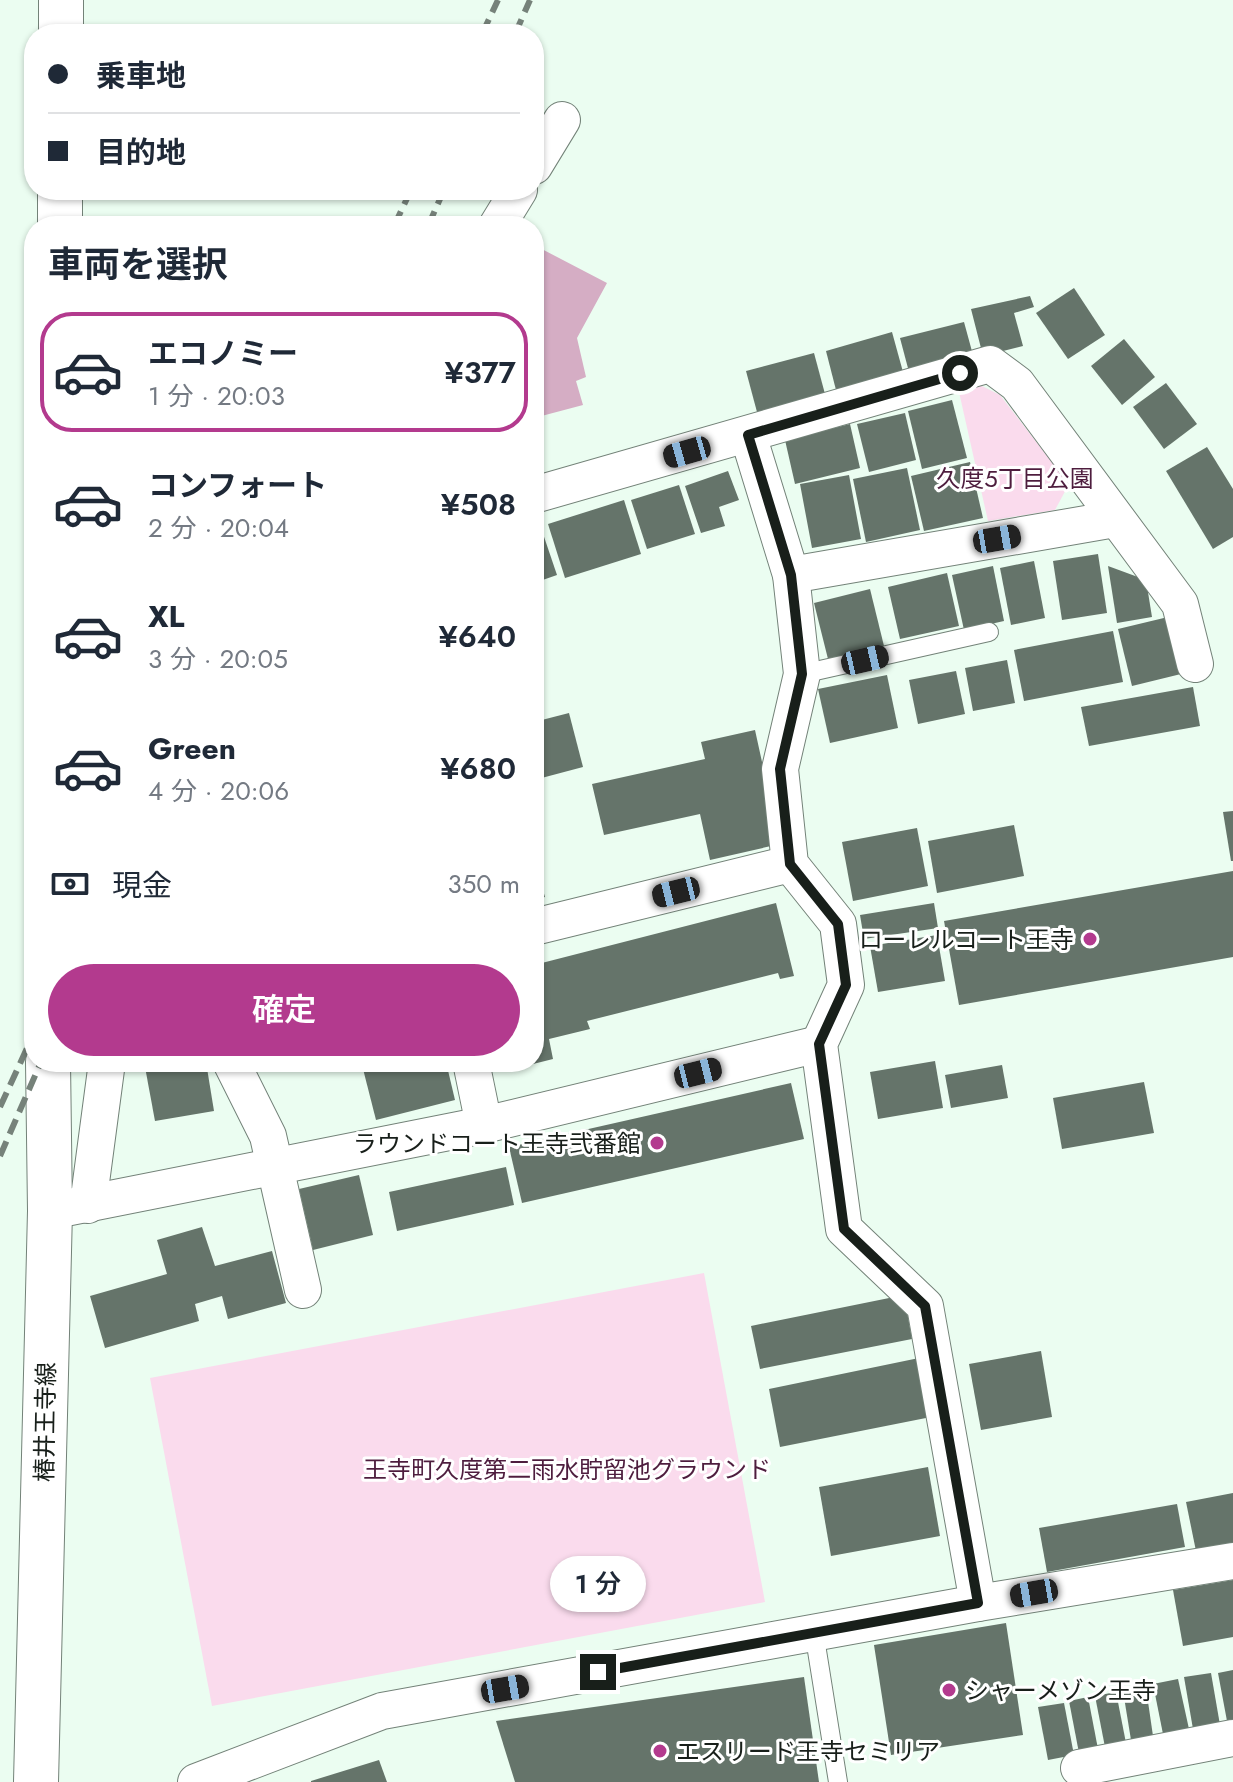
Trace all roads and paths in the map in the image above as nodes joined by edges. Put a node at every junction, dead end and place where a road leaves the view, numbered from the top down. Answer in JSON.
{"nodes":[{"id":1,"x":61,"y":0,"type":"edge"},
{"id":2,"x":61,"y":24,"type":"edge"},
{"id":3,"x":562,"y":120,"type":"dead end"},
{"id":4,"x":544,"y":150,"type":"edge"},
{"id":5,"x":748,"y":435,"type":"junction"},
{"id":6,"x":544,"y":492,"type":"edge"},
{"id":7,"x":1115,"y":519,"type":"junction"},
{"id":8,"x":791,"y":575,"type":"junction"},
{"id":9,"x":989,"y":632,"type":"dead end"},
{"id":10,"x":1195,"y":664,"type":"dead end"},
{"id":11,"x":802,"y":674,"type":"junction"},
{"id":12,"x":790,"y":864,"type":"junction"},
{"id":13,"x":544,"y":925,"type":"edge"},
{"id":14,"x":819,"y":1044,"type":"junction"},
{"id":15,"x":49,"y":1072,"type":"edge"},
{"id":16,"x":104,"y":1072,"type":"edge"},
{"id":17,"x":236,"y":1072,"type":"edge"},
{"id":18,"x":473,"y":1072,"type":"edge"},
{"id":19,"x":484,"y":1125,"type":"junction"},
{"id":20,"x":276,"y":1165,"type":"junction"},
{"id":21,"x":69,"y":1208,"type":"junction"},
{"id":22,"x":303,"y":1290,"type":"dead end"},
{"id":23,"x":1233,"y":1561,"type":"edge"},
{"id":24,"x":978,"y":1603,"type":"junction"},
{"id":25,"x":814,"y":1632,"type":"junction"},
{"id":26,"x":1233,"y":1738,"type":"edge"},
{"id":27,"x":1079,"y":1768,"type":"dead end"},
{"id":28,"x":36,"y":1782,"type":"edge"},
{"id":29,"x":196,"y":1782,"type":"edge"},
{"id":30,"x":838,"y":1782,"type":"edge"}],
"edges":[{"from":1,"to":2,"type":"main road"},
{"from":3,"to":4,"type":"street"},
{"from":5,"to":6,"type":"street"},
{"from":5,"to":7,"type":"street"},
{"from":5,"to":8,"type":"street"},
{"from":7,"to":8,"type":"street"},
{"from":7,"to":10,"type":"street"},
{"from":8,"to":11,"type":"street"},
{"from":9,"to":11,"type":"lane"},
{"from":11,"to":12,"type":"street"},
{"from":12,"to":13,"type":"street"},
{"from":12,"to":14,"type":"street"},
{"from":14,"to":19,"type":"street"},
{"from":14,"to":24,"type":"street"},
{"from":15,"to":21,"type":"main road","name":"椿井王寺線"},
{"from":16,"to":21,"type":"street"},
{"from":17,"to":20,"type":"street"},
{"from":18,"to":19,"type":"street"},
{"from":19,"to":20,"type":"street"},
{"from":20,"to":21,"type":"street"},
{"from":20,"to":22,"type":"street"},
{"from":21,"to":28,"type":"main road","name":"椿井王寺線"},
{"from":23,"to":24,"type":"street"},
{"from":24,"to":25,"type":"street"},
{"from":25,"to":29,"type":"street"},
{"from":25,"to":30,"type":"lane"},
{"from":26,"to":27,"type":"street"}]}
